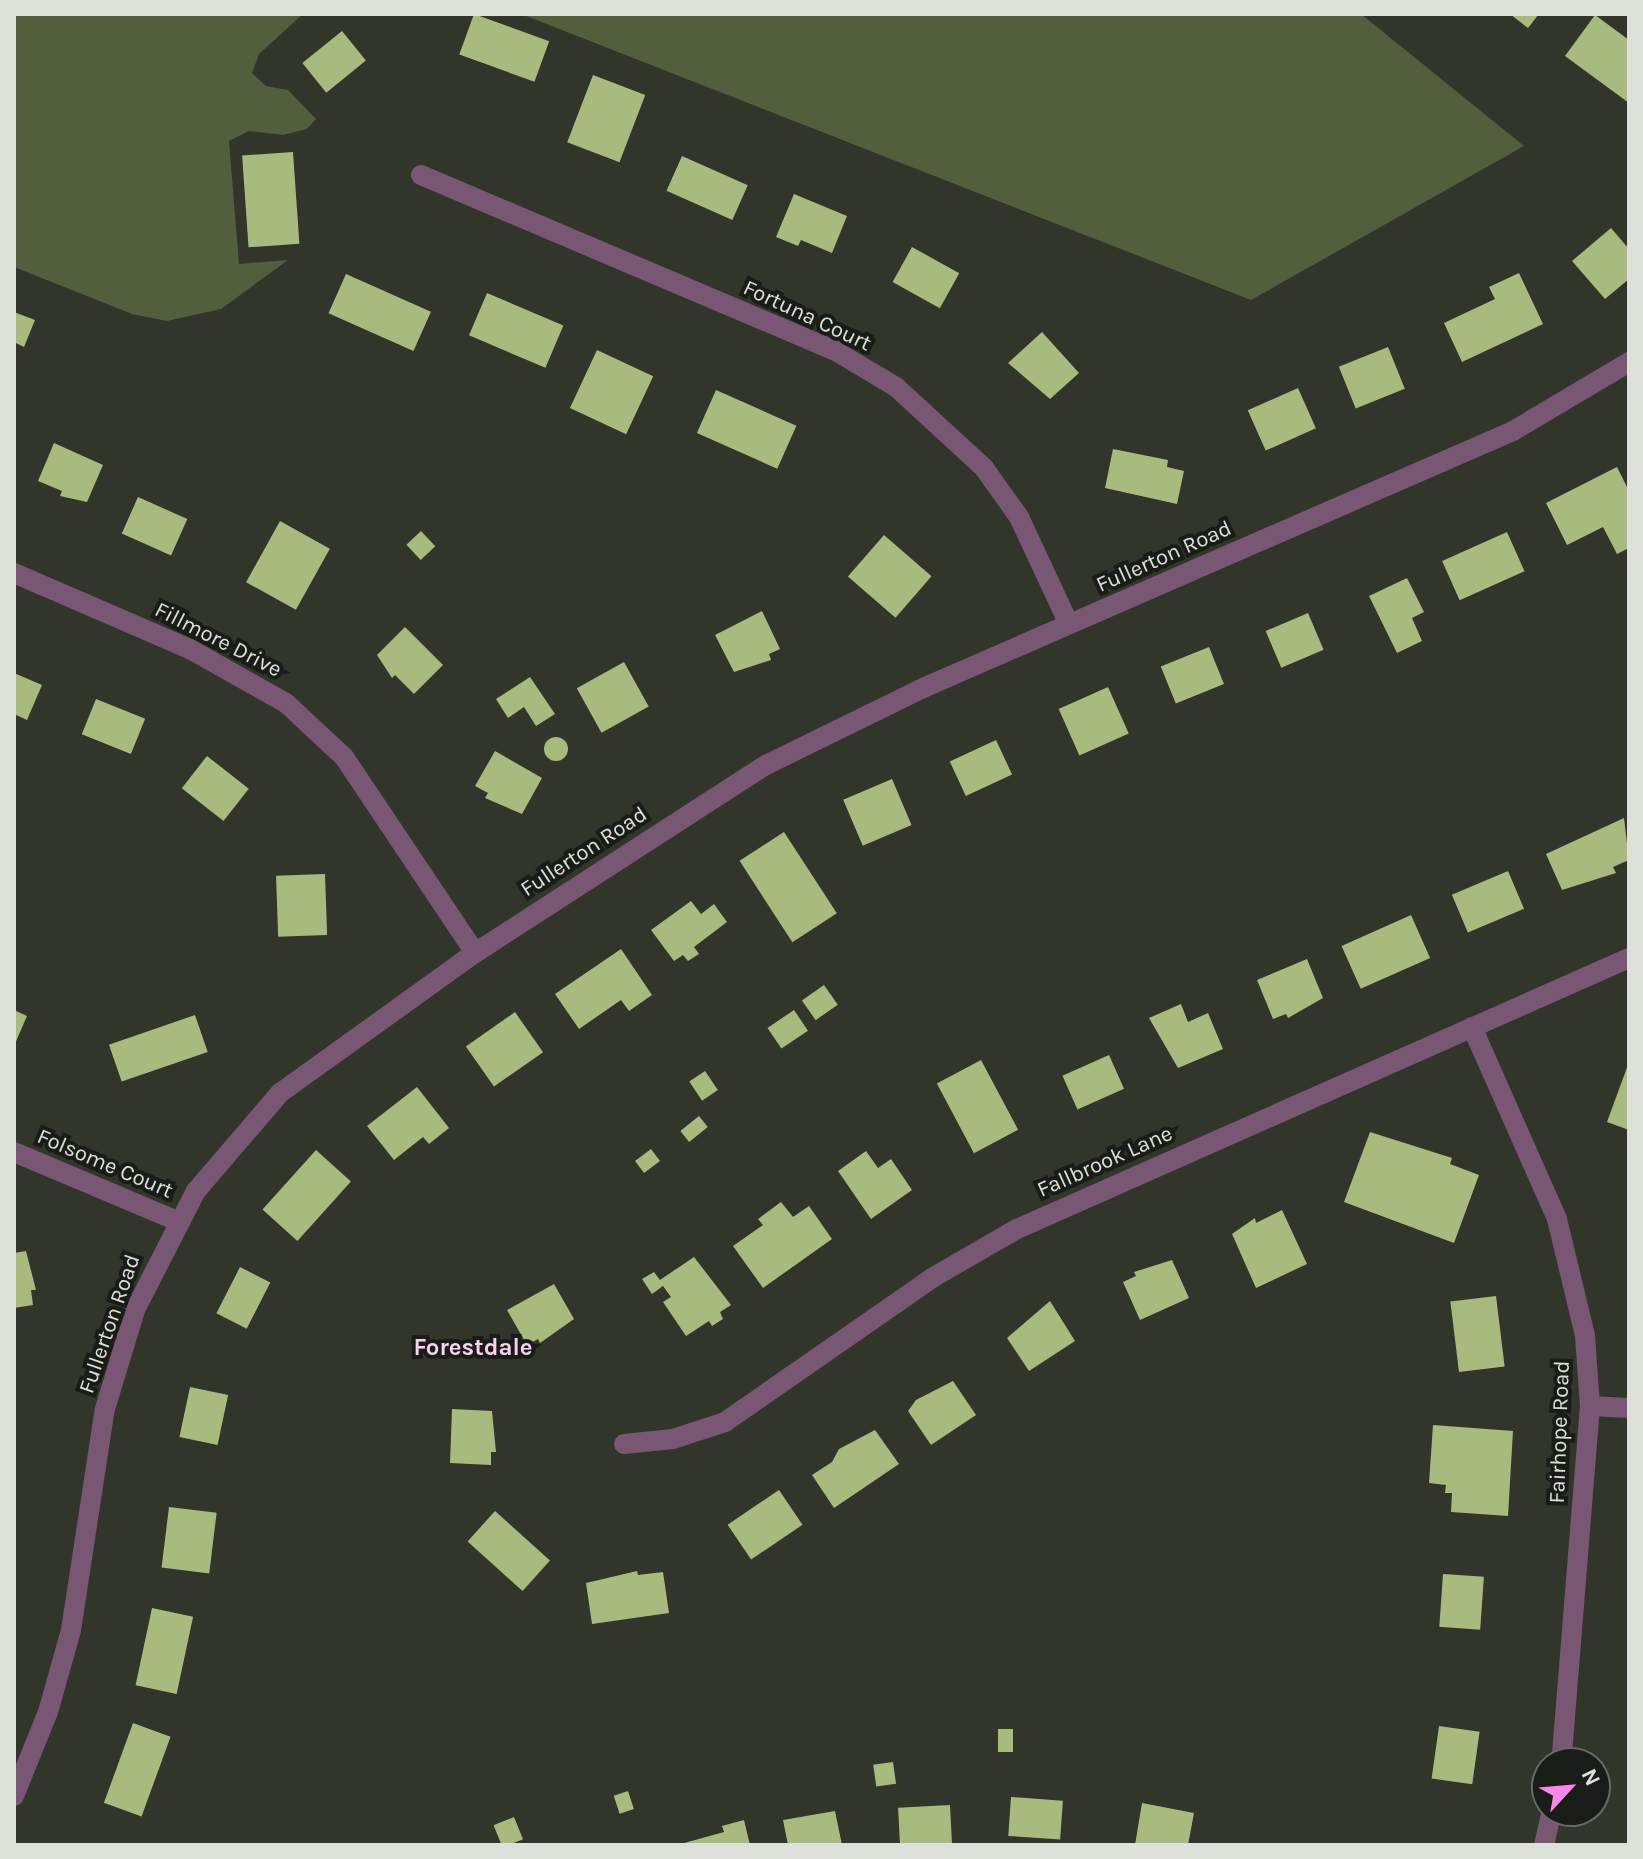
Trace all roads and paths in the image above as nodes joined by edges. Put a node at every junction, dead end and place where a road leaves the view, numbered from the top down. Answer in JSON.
{"nodes":[{"id":1,"x":421,"y":175,"type":"dead end"},
{"id":2,"x":1629,"y":362,"type":"edge"},
{"id":3,"x":14,"y":573,"type":"edge"},
{"id":4,"x":1069,"y":624,"type":"junction"},
{"id":5,"x":475,"y":953,"type":"junction"},
{"id":6,"x":1629,"y":958,"type":"edge"},
{"id":7,"x":1472,"y":1027,"type":"junction"},
{"id":8,"x":14,"y":1152,"type":"edge"},
{"id":9,"x":177,"y":1221,"type":"junction"},
{"id":10,"x":1590,"y":1406,"type":"junction"},
{"id":11,"x":1629,"y":1408,"type":"edge"},
{"id":12,"x":624,"y":1444,"type":"dead end"},
{"id":13,"x":1562,"y":1747,"type":"edge"},
{"id":14,"x":14,"y":1796,"type":"edge"}],
"edges":[{"from":1,"to":4,"type":"street","name":"Fortuna Court"},
{"from":2,"to":4,"type":"street","name":"Fullerton Road"},
{"from":3,"to":5,"type":"street","name":"Fillmore Drive"},
{"from":4,"to":5,"type":"street","name":"Fullerton Road"},
{"from":5,"to":9,"type":"street","name":"Fullerton Road"},
{"from":6,"to":7,"type":"street","name":"Fallbrook Lane"},
{"from":7,"to":10,"type":"street","name":"Fairhope Road"},
{"from":7,"to":12,"type":"street","name":"Fallbrook Lane"},
{"from":8,"to":9,"type":"street","name":"Folsome Court"},
{"from":9,"to":14,"type":"street","name":"Fullerton Road"},
{"from":10,"to":11,"type":"street"},
{"from":10,"to":13,"type":"street","name":"Fairhope Road"}]}
